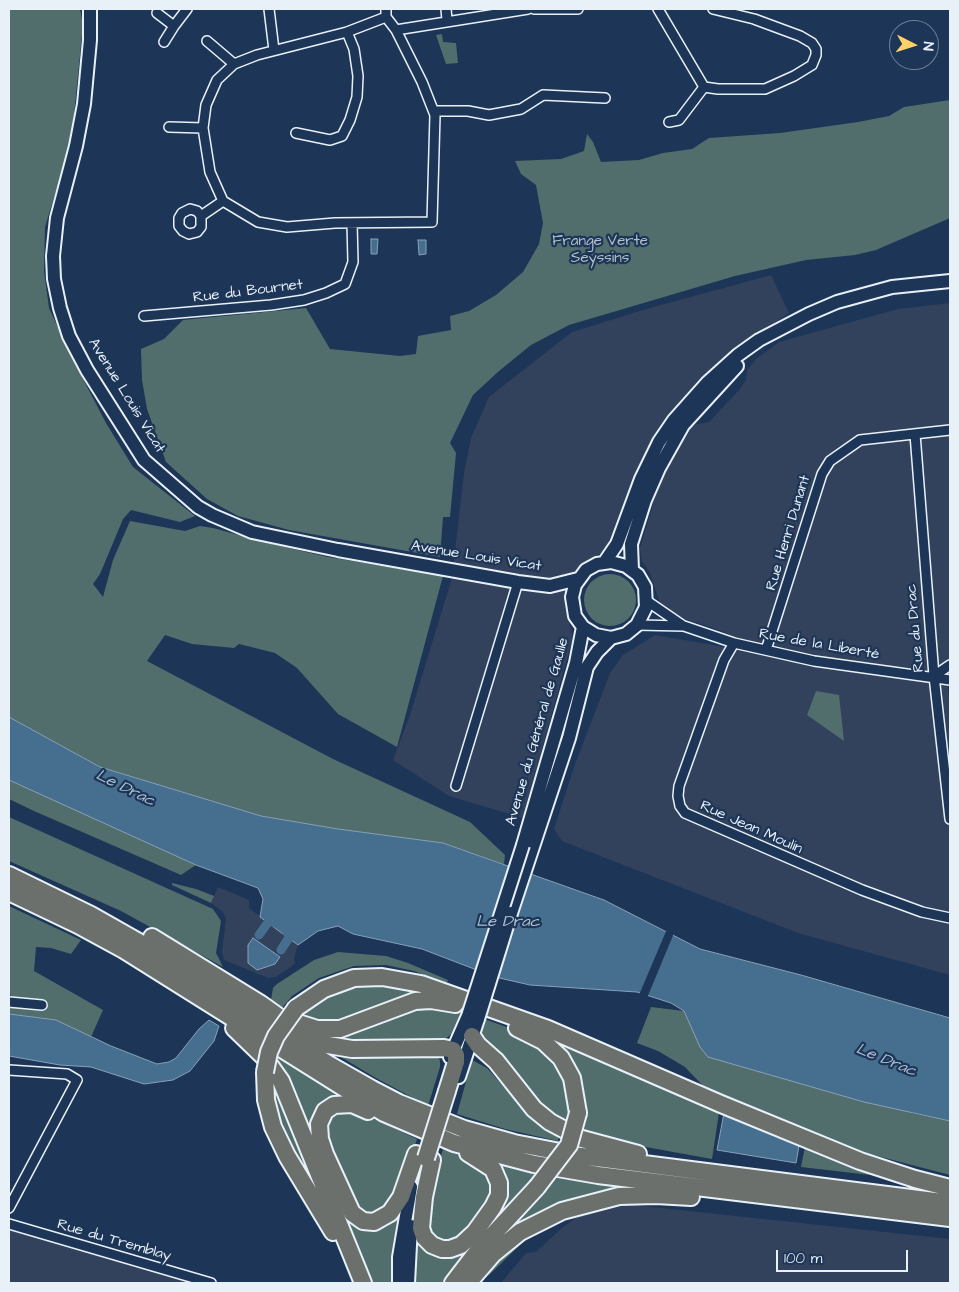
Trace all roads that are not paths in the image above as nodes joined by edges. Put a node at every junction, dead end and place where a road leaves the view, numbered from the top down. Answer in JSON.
{"nodes":[{"id":1,"x":187,"y":9,"type":"edge"},
{"id":2,"x":269,"y":9,"type":"edge"},
{"id":3,"x":446,"y":9,"type":"edge"},
{"id":4,"x":528,"y":9,"type":"edge"},
{"id":5,"x":534,"y":9,"type":"edge"},
{"id":6,"x":578,"y":9,"type":"edge"},
{"id":7,"x":658,"y":9,"type":"edge"},
{"id":8,"x":713,"y":9,"type":"edge"},
{"id":9,"x":90,"y":11,"type":"edge"},
{"id":10,"x":158,"y":13,"type":"dead end"},
{"id":11,"x":386,"y":13,"type":"edge"},
{"id":12,"x":447,"y":20,"type":"junction"},
{"id":13,"x":174,"y":26,"type":"junction"},
{"id":14,"x":396,"y":30,"type":"junction"},
{"id":15,"x":347,"y":32,"type":"junction"},
{"id":16,"x":208,"y":41,"type":"dead end"},
{"id":17,"x":164,"y":42,"type":"dead end"},
{"id":18,"x":274,"y":50,"type":"junction"},
{"id":19,"x":234,"y":64,"type":"junction"},
{"id":20,"x":704,"y":86,"type":"junction"},
{"id":21,"x":605,"y":98,"type":"dead end"},
{"id":22,"x":434,"y":111,"type":"junction"},
{"id":23,"x":669,"y":122,"type":"dead end"},
{"id":24,"x":169,"y":127,"type":"dead end"},
{"id":25,"x":203,"y":128,"type":"junction"},
{"id":26,"x":296,"y":133,"type":"dead end"},
{"id":27,"x":223,"y":201,"type":"junction"},
{"id":28,"x":201,"y":216,"type":"dead end"},
{"id":29,"x":352,"y":223,"type":"junction"},
{"id":30,"x":950,"y":281,"type":"edge"},
{"id":31,"x":144,"y":316,"type":"dead end"},
{"id":32,"x":776,"y":332,"type":"junction"},
{"id":33,"x":950,"y":430,"type":"edge"},
{"id":34,"x":915,"y":434,"type":"junction"},
{"id":35,"x":604,"y":563,"type":"junction"},
{"id":36,"x":632,"y":570,"type":"junction"},
{"id":37,"x":578,"y":579,"type":"junction"},
{"id":38,"x":518,"y":582,"type":"junction"},
{"id":39,"x":550,"y":586,"type":"junction"},
{"id":40,"x":647,"y":601,"type":"junction"},
{"id":41,"x":572,"y":603,"type":"junction"},
{"id":42,"x":637,"y":625,"type":"junction"},
{"id":43,"x":684,"y":626,"type":"junction"},
{"id":44,"x":582,"y":627,"type":"junction"},
{"id":45,"x":611,"y":638,"type":"junction"},
{"id":46,"x":734,"y":642,"type":"junction"},
{"id":47,"x":766,"y":650,"type":"junction"},
{"id":48,"x":950,"y":666,"type":"edge"},
{"id":49,"x":934,"y":676,"type":"junction"},
{"id":50,"x":950,"y":680,"type":"edge"},
{"id":51,"x":947,"y":763,"type":"edge"},
{"id":52,"x":456,"y":786,"type":"dead end"},
{"id":53,"x":950,"y":818,"type":"edge"},
{"id":54,"x":527,"y":846,"type":"junction"},
{"id":55,"x":9,"y":868,"type":"edge"},
{"id":56,"x":9,"y":875,"type":"edge"},
{"id":57,"x":9,"y":892,"type":"edge"},
{"id":58,"x":950,"y":918,"type":"edge"},
{"id":59,"x":212,"y":989,"type":"junction"},
{"id":60,"x":9,"y":1002,"type":"edge"},
{"id":61,"x":42,"y":1005,"type":"dead end"},
{"id":62,"x":473,"y":1018,"type":"junction"},
{"id":63,"x":249,"y":1019,"type":"junction"},
{"id":64,"x":472,"y":1036,"type":"junction"},
{"id":65,"x":453,"y":1050,"type":"junction"},
{"id":66,"x":9,"y":1070,"type":"edge"},
{"id":67,"x":447,"y":1091,"type":"junction"},
{"id":68,"x":384,"y":1113,"type":"junction"},
{"id":69,"x":429,"y":1123,"type":"joint"},
{"id":70,"x":454,"y":1143,"type":"junction"},
{"id":71,"x":424,"y":1157,"type":"junction"},
{"id":72,"x":740,"y":1176,"type":"junction"},
{"id":73,"x":950,"y":1188,"type":"edge"},
{"id":74,"x":778,"y":1198,"type":"junction"},
{"id":75,"x":950,"y":1203,"type":"edge"},
{"id":76,"x":9,"y":1208,"type":"edge"},
{"id":77,"x":950,"y":1218,"type":"edge"},
{"id":78,"x":412,"y":1219,"type":"joint"},
{"id":79,"x":9,"y":1224,"type":"edge"},
{"id":80,"x":362,"y":1279,"type":"edge"},
{"id":81,"x":196,"y":1281,"type":"edge"},
{"id":82,"x":211,"y":1283,"type":"edge"},
{"id":83,"x":399,"y":1283,"type":"edge"},
{"id":84,"x":408,"y":1283,"type":"edge"},
{"id":85,"x":453,"y":1283,"type":"edge"},
{"id":86,"x":468,"y":1283,"type":"edge"}],
"edges":[{"from":1,"to":13,"type":"street"},
{"from":2,"to":18,"type":"street"},
{"from":3,"to":12,"type":"street"},
{"from":4,"to":12,"type":"street"},
{"from":5,"to":6,"type":"street"},
{"from":7,"to":20,"type":"street"},
{"from":8,"to":20,"type":"street"},
{"from":9,"to":38,"type":"main road","name":"Avenue Louis Vicat"},
{"from":10,"to":13,"type":"street"},
{"from":11,"to":14,"type":"street"},
{"from":11,"to":15,"type":"street"},
{"from":12,"to":14,"type":"street"},
{"from":13,"to":17,"type":"street"},
{"from":14,"to":22,"type":"street"},
{"from":15,"to":18,"type":"street"},
{"from":15,"to":26,"type":"street"},
{"from":16,"to":19,"type":"street"},
{"from":18,"to":19,"type":"street"},
{"from":19,"to":25,"type":"street"},
{"from":20,"to":23,"type":"street"},
{"from":21,"to":22,"type":"street"},
{"from":22,"to":29,"type":"street"},
{"from":24,"to":25,"type":"street"},
{"from":25,"to":27,"type":"street"},
{"from":27,"to":28,"type":"street"},
{"from":27,"to":29,"type":"street"},
{"from":29,"to":31,"type":"street","name":"Rue du Bournet"},
{"from":30,"to":32,"type":"main road"},
{"from":32,"to":35,"type":"main road"},
{"from":32,"to":36,"type":"main road"},
{"from":33,"to":34,"type":"street","name":"Rue Henri Dunant"},
{"from":34,"to":47,"type":"street","name":"Rue Henri Dunant"},
{"from":34,"to":49,"type":"street","name":"Rue du Drac"},
{"from":35,"to":36,"type":"main road"},
{"from":35,"to":37,"type":"main road"},
{"from":36,"to":40,"type":"main road"},
{"from":37,"to":39,"type":"main road"},
{"from":37,"to":41,"type":"main road"},
{"from":38,"to":39,"type":"main road","name":"Avenue Louis Vicat"},
{"from":38,"to":52,"type":"street"},
{"from":39,"to":41,"type":"main road"},
{"from":40,"to":42,"type":"main road"},
{"from":40,"to":43,"type":"street","name":"Rue de la Liberté"},
{"from":41,"to":44,"type":"main road"},
{"from":42,"to":43,"type":"street","name":"Rue de la Liberté"},
{"from":42,"to":45,"type":"main road"},
{"from":43,"to":46,"type":"street","name":"Rue de la Liberté"},
{"from":44,"to":45,"type":"main road"},
{"from":44,"to":54,"type":"main road","name":"Avenue du Général de Gaulle"},
{"from":45,"to":54,"type":"main road"},
{"from":46,"to":47,"type":"street","name":"Rue de la Liberté"},
{"from":46,"to":58,"type":"street","name":"Rue Jean Moulin"},
{"from":47,"to":49,"type":"street","name":"Rue de la Liberté"},
{"from":48,"to":49,"type":"street"},
{"from":49,"to":50,"type":"street","name":"Rue de la Liberté"},
{"from":49,"to":51,"type":"street","name":"Rue du Drac"},
{"from":51,"to":53,"type":"street","name":"Rue du Drac"},
{"from":54,"to":62,"type":"main road","bridge":true},
{"from":55,"to":59,"type":"highway"},
{"from":56,"to":59,"type":"highway"},
{"from":57,"to":59,"type":"highway"},
{"from":59,"to":63,"type":"highway"},
{"from":59,"to":63,"type":"highway"},
{"from":60,"to":61,"type":"street"},
{"from":62,"to":64,"type":"main road"},
{"from":62,"to":65,"type":"main road"},
{"from":63,"to":65,"type":"highway"},
{"from":63,"to":68,"type":"highway"},
{"from":63,"to":72,"type":"highway"},
{"from":63,"to":80,"type":"highway"},
{"from":63,"to":85,"type":"highway","bridge":true},
{"from":64,"to":67,"type":"main road"},
{"from":64,"to":72,"type":"highway"},
{"from":65,"to":67,"type":"highway"},
{"from":66,"to":76,"type":"street"},
{"from":67,"to":69,"type":"main road"},
{"from":67,"to":71,"type":"highway","bridge":true},
{"from":68,"to":70,"type":"highway"},
{"from":68,"to":71,"type":"highway"},
{"from":69,"to":71,"type":"highway"},
{"from":70,"to":71,"type":"highway"},
{"from":70,"to":74,"type":"highway"},
{"from":71,"to":78,"type":"highway"},
{"from":71,"to":83,"type":"main road"},
{"from":72,"to":75,"type":"highway"},
{"from":73,"to":80,"type":"highway","bridge":true},
{"from":74,"to":77,"type":"highway"},
{"from":74,"to":86,"type":"highway"},
{"from":78,"to":84,"type":"main road"},
{"from":79,"to":81,"type":"street","name":"Rue du Tremblay"},
{"from":81,"to":82,"type":"street","name":"Rue du Tremblay"}]}
